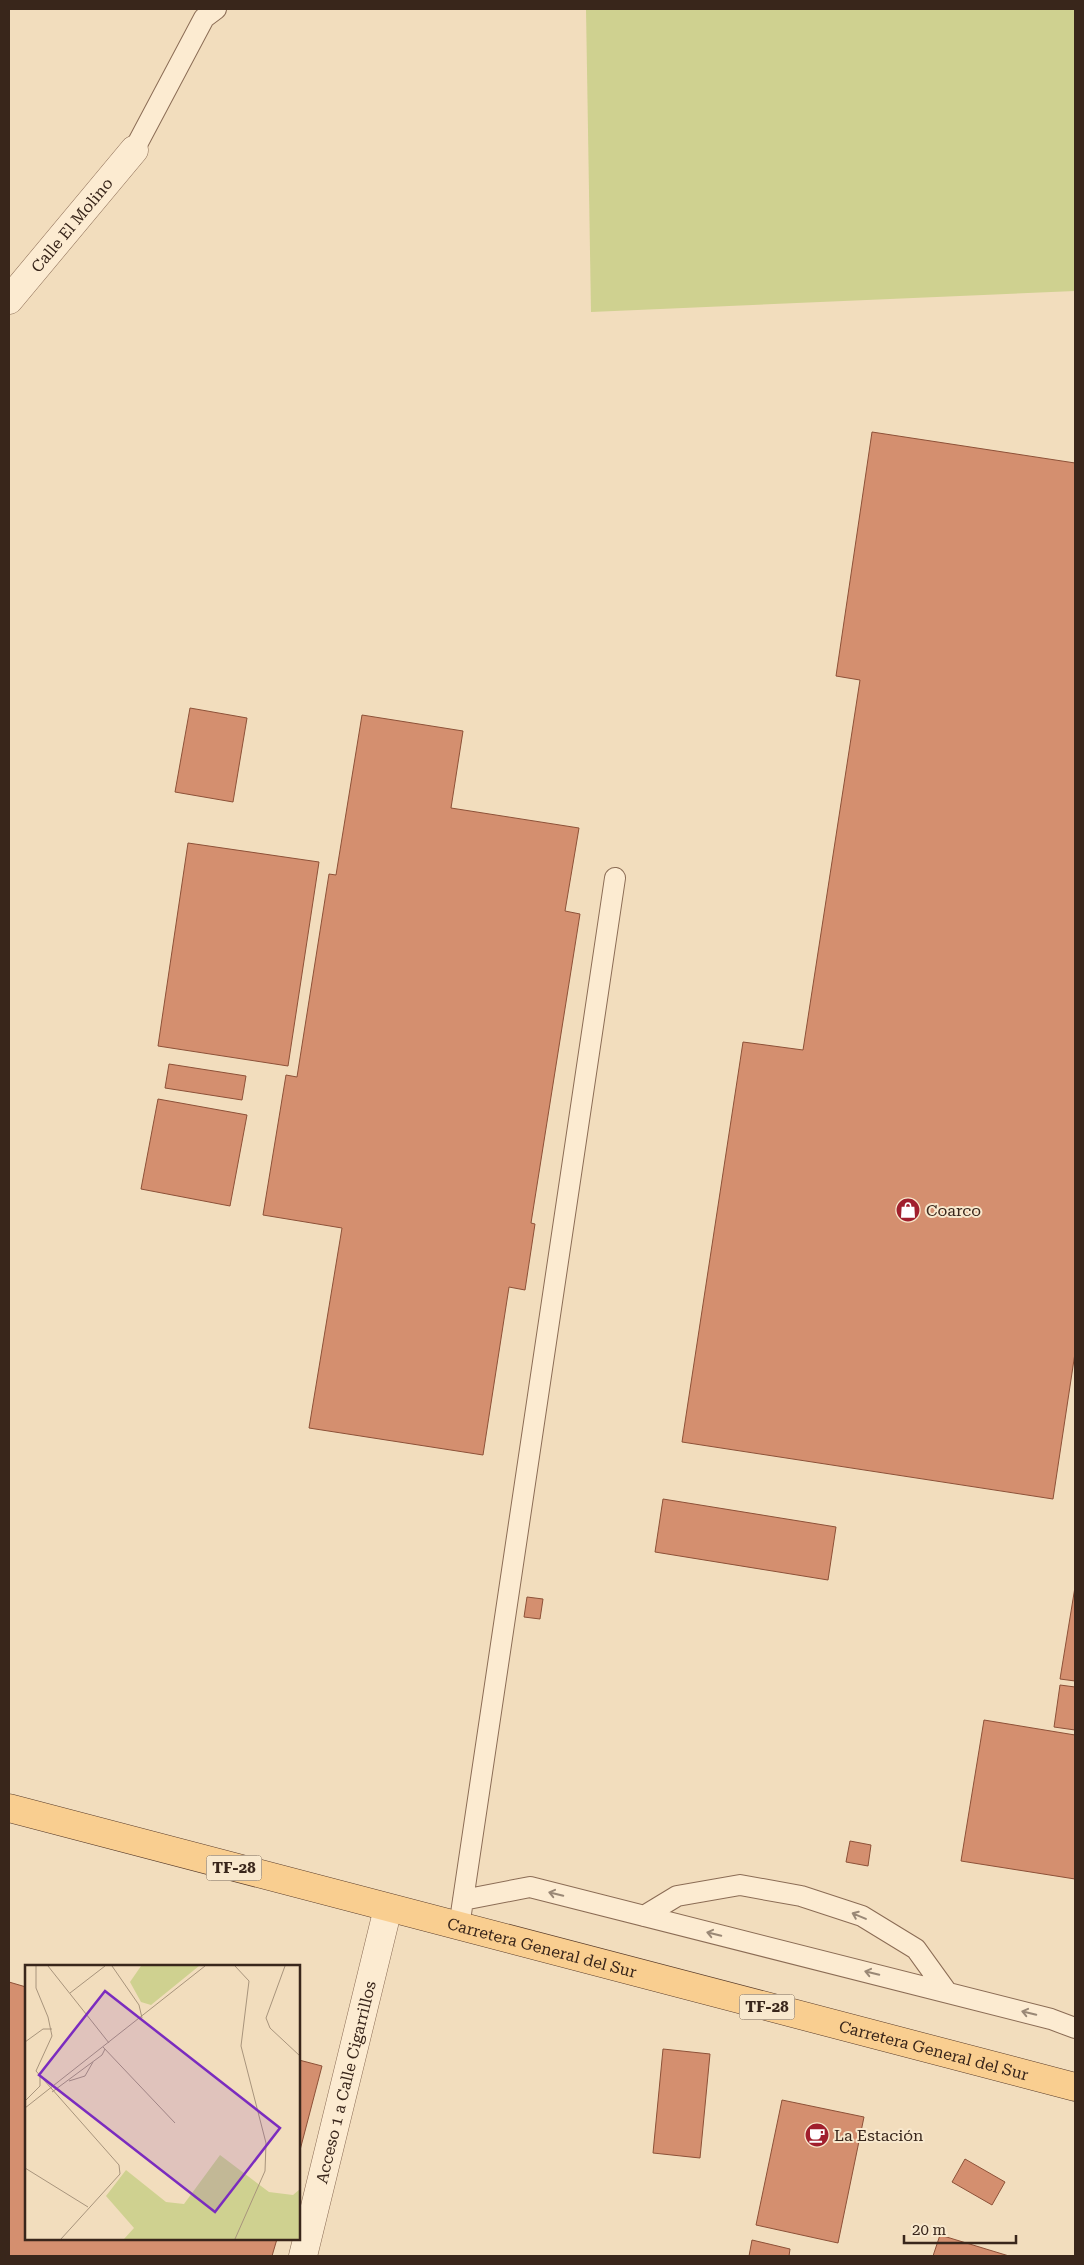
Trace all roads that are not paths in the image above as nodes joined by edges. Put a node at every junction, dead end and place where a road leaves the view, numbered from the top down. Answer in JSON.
{"nodes":[{"id":1,"x":216,"y":9,"type":"edge"},
{"id":2,"x":134,"y":150,"type":"joint"},
{"id":3,"x":9,"y":300,"type":"edge"},
{"id":4,"x":615,"y":878,"type":"dead end"},
{"id":5,"x":9,"y":1808,"type":"edge"},
{"id":6,"x":463,"y":1900,"type":"junction"},
{"id":7,"x":388,"y":1908,"type":"junction"},
{"id":8,"x":644,"y":1916,"type":"junction"},
{"id":9,"x":459,"y":1927,"type":"junction"},
{"id":10,"x":947,"y":1992,"type":"junction"},
{"id":11,"x":1075,"y":2028,"type":"edge"},
{"id":12,"x":1075,"y":2086,"type":"edge"},
{"id":13,"x":303,"y":2256,"type":"edge"}],
"edges":[{"from":1,"to":2,"type":"lane"},
{"from":2,"to":3,"type":"street","name":"Calle El Molino"},
{"from":4,"to":6,"type":"lane"},
{"from":5,"to":7,"type":"main road","name":"Carretera General del Sur","number":"TF-28"},
{"from":8,"to":6,"type":"lane","one_way":true},
{"from":6,"to":9,"type":"lane"},
{"from":7,"to":9,"type":"main road","name":"Carretera General del Sur","number":"TF-28"},
{"from":7,"to":13,"type":"street","name":"Acceso 1 a Calle Cigarrillos"},
{"from":10,"to":8,"type":"lane","one_way":true},
{"from":10,"to":8,"type":"lane","one_way":true},
{"from":9,"to":12,"type":"main road","name":"Carretera General del Sur","number":"TF-28"},
{"from":11,"to":10,"type":"lane","one_way":true}]}
